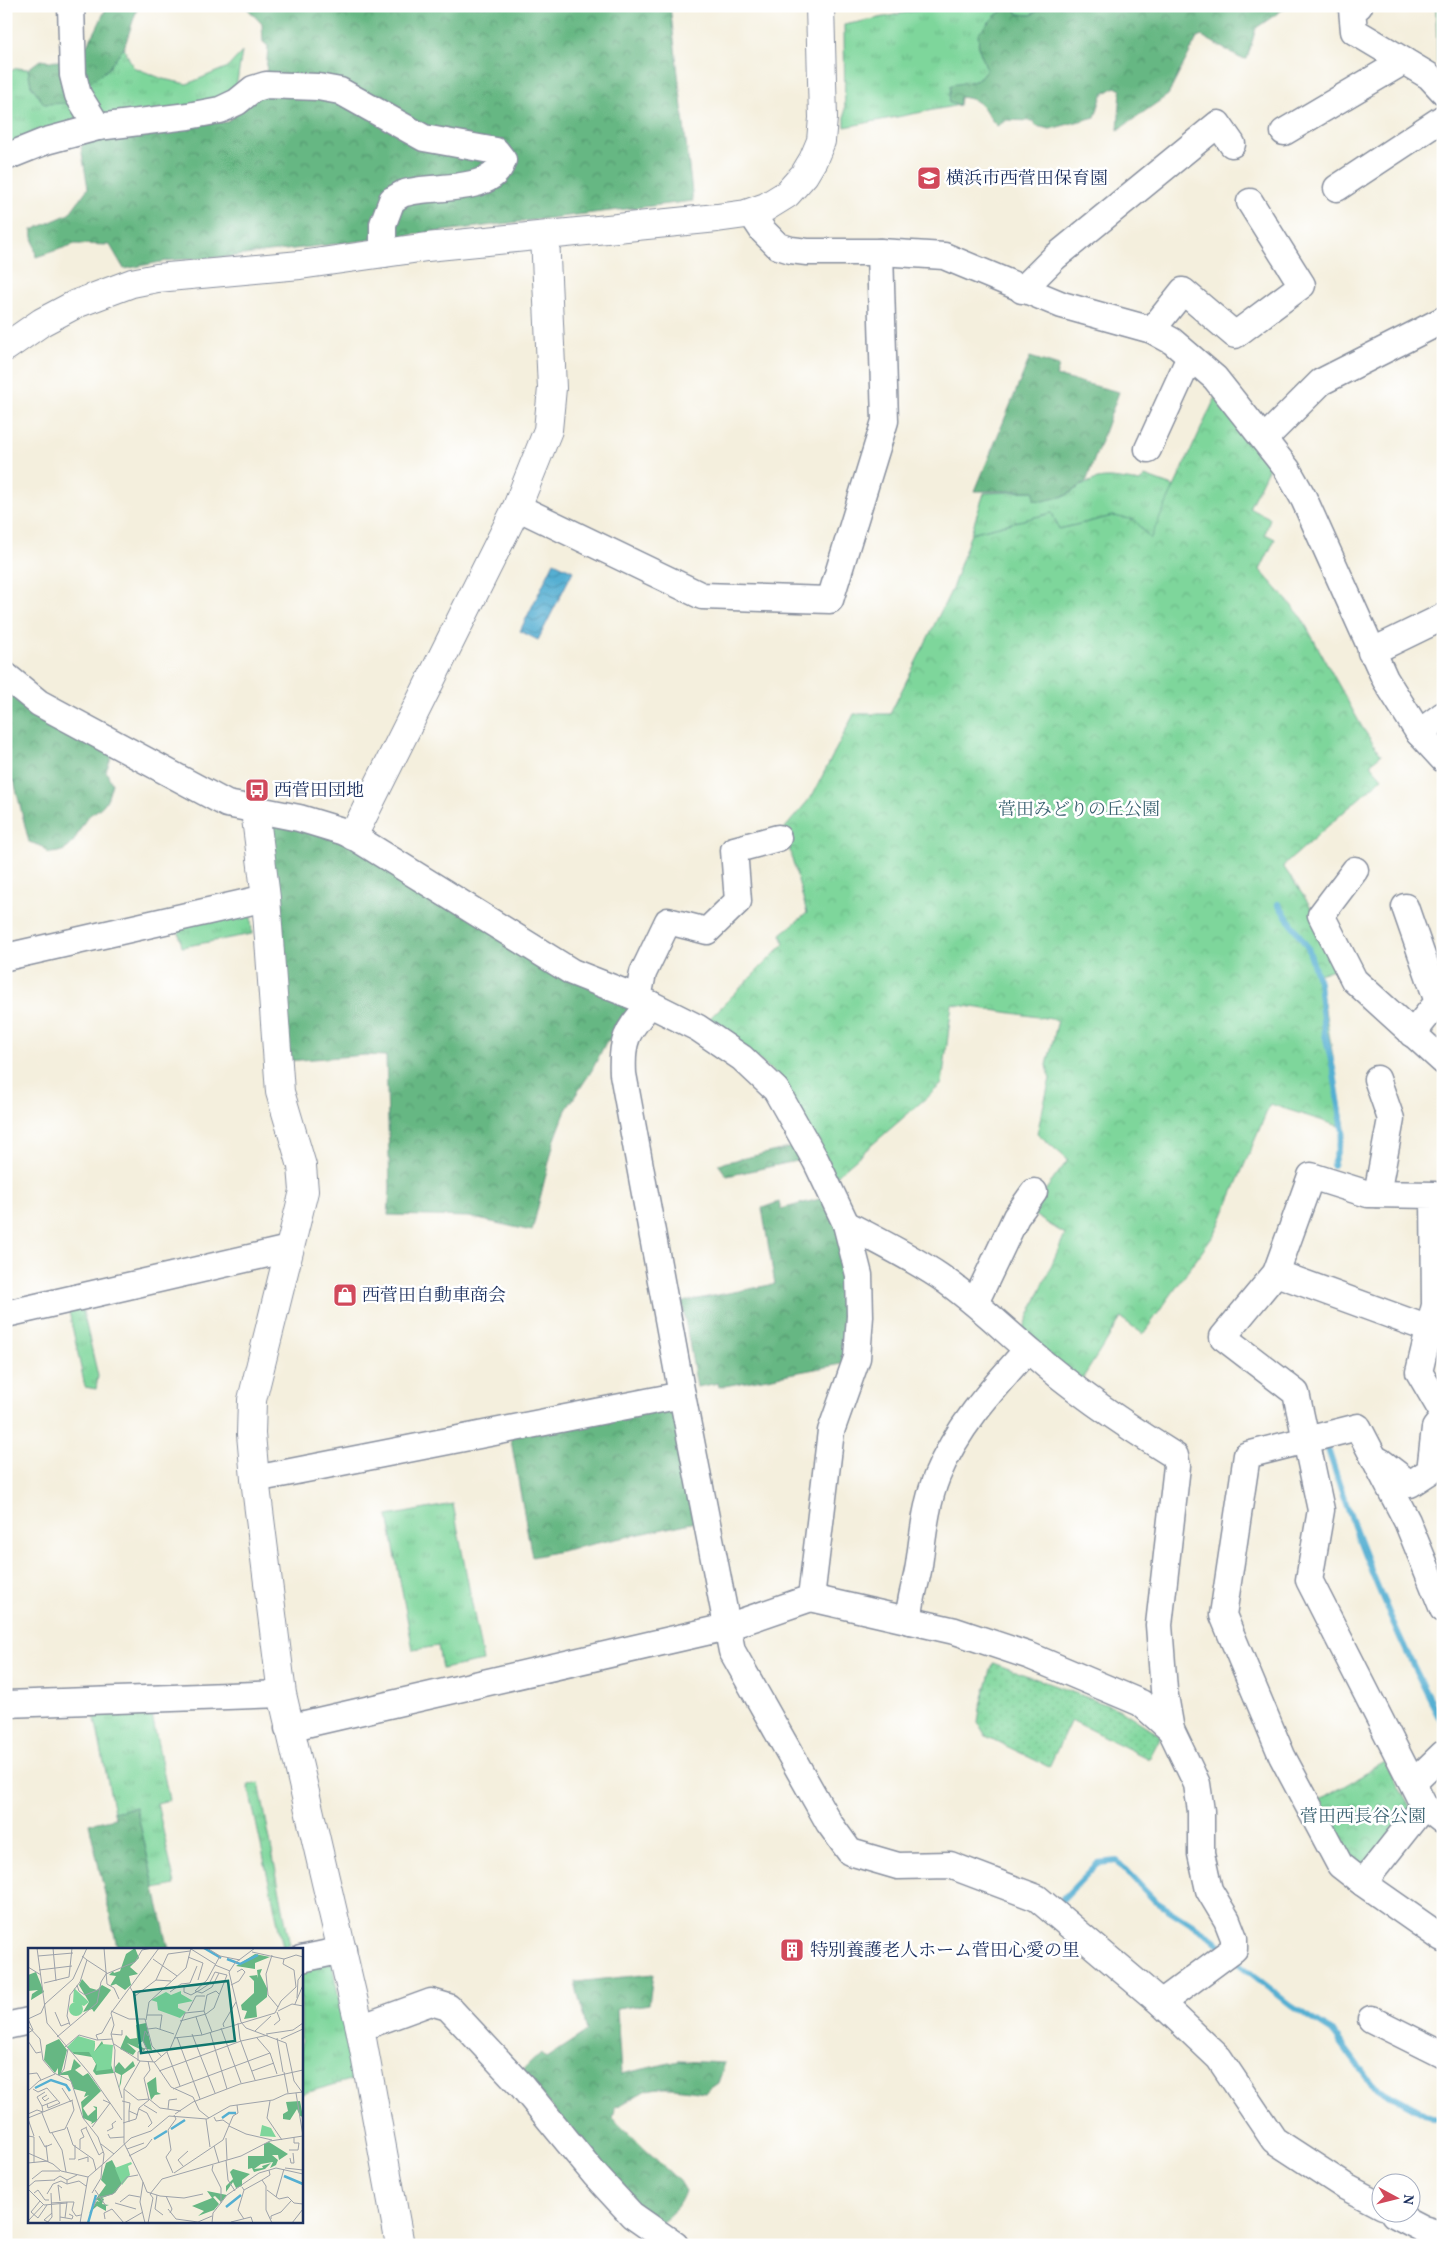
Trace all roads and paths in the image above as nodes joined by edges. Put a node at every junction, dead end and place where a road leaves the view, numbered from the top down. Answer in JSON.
{"nodes":[{"id":1,"x":71,"y":6,"type":"edge"},
{"id":2,"x":820,"y":6,"type":"edge"},
{"id":3,"x":1354,"y":7,"type":"edge"},
{"id":4,"x":1404,"y":61,"type":"junction"},
{"id":5,"x":1443,"y":91,"type":"edge"},
{"id":6,"x":1443,"y":118,"type":"edge"},
{"id":7,"x":98,"y":127,"type":"junction"},
{"id":8,"x":1284,"y":132,"type":"dead end"},
{"id":9,"x":1232,"y":144,"type":"dead end"},
{"id":10,"x":6,"y":156,"type":"edge"},
{"id":11,"x":1336,"y":188,"type":"dead end"},
{"id":12,"x":1250,"y":202,"type":"dead end"},
{"id":13,"x":751,"y":212,"type":"junction"},
{"id":14,"x":546,"y":236,"type":"junction"},
{"id":15,"x":880,"y":252,"type":"junction"},
{"id":16,"x":383,"y":254,"type":"junction"},
{"id":17,"x":1022,"y":290,"type":"junction"},
{"id":18,"x":1443,"y":320,"type":"edge"},
{"id":19,"x":1152,"y":330,"type":"junction"},
{"id":20,"x":6,"y":348,"type":"edge"},
{"id":21,"x":1190,"y":357,"type":"junction"},
{"id":22,"x":1264,"y":439,"type":"junction"},
{"id":23,"x":1148,"y":449,"type":"dead end"},
{"id":24,"x":517,"y":506,"type":"junction"},
{"id":25,"x":1443,"y":617,"type":"edge"},
{"id":26,"x":1371,"y":652,"type":"junction"},
{"id":27,"x":6,"y":676,"type":"edge"},
{"id":28,"x":1443,"y":715,"type":"edge"},
{"id":29,"x":1420,"y":733,"type":"junction"},
{"id":30,"x":1443,"y":759,"type":"edge"},
{"id":31,"x":255,"y":810,"type":"junction"},
{"id":32,"x":353,"y":836,"type":"junction"},
{"id":33,"x":778,"y":838,"type":"dead end"},
{"id":34,"x":1354,"y":870,"type":"dead end"},
{"id":35,"x":266,"y":898,"type":"junction"},
{"id":36,"x":1405,"y":907,"type":"dead end"},
{"id":37,"x":6,"y":958,"type":"edge"},
{"id":38,"x":644,"y":1001,"type":"junction"},
{"id":39,"x":1412,"y":1034,"type":"junction"},
{"id":40,"x":1443,"y":1061,"type":"edge"},
{"id":41,"x":1377,"y":1080,"type":"dead end"},
{"id":42,"x":1034,"y":1192,"type":"dead end"},
{"id":43,"x":1377,"y":1194,"type":"junction"},
{"id":44,"x":846,"y":1224,"type":"junction"},
{"id":45,"x":289,"y":1249,"type":"junction"},
{"id":46,"x":1276,"y":1273,"type":"junction"},
{"id":47,"x":975,"y":1303,"type":"junction"},
{"id":48,"x":6,"y":1314,"type":"edge"},
{"id":49,"x":1429,"y":1329,"type":"junction"},
{"id":50,"x":1028,"y":1350,"type":"junction"},
{"id":51,"x":682,"y":1395,"type":"junction"},
{"id":52,"x":1443,"y":1413,"type":"edge"},
{"id":53,"x":1443,"y":1418,"type":"edge"},
{"id":54,"x":1306,"y":1441,"type":"junction"},
{"id":55,"x":1370,"y":1452,"type":"junction"},
{"id":56,"x":255,"y":1479,"type":"junction"},
{"id":57,"x":811,"y":1598,"type":"junction"},
{"id":58,"x":1443,"y":1609,"type":"edge"},
{"id":59,"x":909,"y":1621,"type":"junction"},
{"id":60,"x":727,"y":1627,"type":"junction"},
{"id":61,"x":282,"y":1694,"type":"junction"},
{"id":62,"x":6,"y":1704,"type":"edge"},
{"id":63,"x":288,"y":1728,"type":"junction"},
{"id":64,"x":1171,"y":1730,"type":"junction"},
{"id":65,"x":1443,"y":1754,"type":"edge"},
{"id":66,"x":1426,"y":1803,"type":"edge"},
{"id":67,"x":1362,"y":1884,"type":"junction"},
{"id":68,"x":1443,"y":1939,"type":"edge"},
{"id":69,"x":344,"y":1950,"type":"junction"},
{"id":70,"x":302,"y":1959,"type":"edge"},
{"id":71,"x":1162,"y":2003,"type":"junction"},
{"id":72,"x":1372,"y":2019,"type":"dead end"},
{"id":73,"x":28,"y":2021,"type":"edge"},
{"id":74,"x":6,"y":2026,"type":"edge"},
{"id":75,"x":360,"y":2028,"type":"junction"},
{"id":76,"x":1443,"y":2055,"type":"edge"},
{"id":77,"x":1372,"y":2201,"type":"edge"},
{"id":78,"x":1413,"y":2224,"type":"edge"},
{"id":79,"x":1443,"y":2235,"type":"edge"},
{"id":80,"x":400,"y":2245,"type":"edge"},
{"id":81,"x":675,"y":2245,"type":"edge"}],
"edges":[{"from":1,"to":7,"type":"street"},
{"from":2,"to":13,"type":"street"},
{"from":3,"to":4,"type":"street"},
{"from":4,"to":5,"type":"street"},
{"from":4,"to":8,"type":"street"},
{"from":6,"to":11,"type":"street"},
{"from":7,"to":10,"type":"street"},
{"from":7,"to":16,"type":"street"},
{"from":9,"to":17,"type":"street"},
{"from":12,"to":19,"type":"street"},
{"from":13,"to":14,"type":"street"},
{"from":13,"to":15,"type":"street"},
{"from":14,"to":16,"type":"street"},
{"from":14,"to":24,"type":"street"},
{"from":15,"to":17,"type":"street"},
{"from":15,"to":24,"type":"street"},
{"from":16,"to":20,"type":"street"},
{"from":17,"to":19,"type":"street"},
{"from":18,"to":22,"type":"street"},
{"from":19,"to":21,"type":"street"},
{"from":21,"to":22,"type":"street"},
{"from":21,"to":23,"type":"street"},
{"from":22,"to":26,"type":"street"},
{"from":24,"to":32,"type":"street"},
{"from":25,"to":26,"type":"street"},
{"from":26,"to":29,"type":"street"},
{"from":27,"to":31,"type":"street"},
{"from":28,"to":29,"type":"street"},
{"from":29,"to":30,"type":"street"},
{"from":31,"to":32,"type":"street"},
{"from":31,"to":35,"type":"street"},
{"from":32,"to":38,"type":"street"},
{"from":33,"to":38,"type":"street"},
{"from":34,"to":39,"type":"street"},
{"from":35,"to":37,"type":"street"},
{"from":35,"to":45,"type":"street"},
{"from":36,"to":39,"type":"street"},
{"from":38,"to":44,"type":"street"},
{"from":38,"to":51,"type":"street"},
{"from":39,"to":40,"type":"street"},
{"from":41,"to":43,"type":"street"},
{"from":42,"to":47,"type":"street"},
{"from":43,"to":46,"type":"street"},
{"from":43,"to":49,"type":"street"},
{"from":44,"to":47,"type":"street"},
{"from":44,"to":57,"type":"street"},
{"from":45,"to":48,"type":"street"},
{"from":45,"to":56,"type":"street"},
{"from":46,"to":49,"type":"street"},
{"from":46,"to":54,"type":"street"},
{"from":47,"to":50,"type":"street"},
{"from":49,"to":52,"type":"street"},
{"from":50,"to":59,"type":"street"},
{"from":50,"to":64,"type":"street"},
{"from":51,"to":56,"type":"street"},
{"from":51,"to":60,"type":"street"},
{"from":53,"to":55,"type":"street"},
{"from":54,"to":55,"type":"street"},
{"from":54,"to":66,"type":"street"},
{"from":54,"to":67,"type":"street"},
{"from":55,"to":58,"type":"street"},
{"from":56,"to":61,"type":"street"},
{"from":57,"to":59,"type":"street"},
{"from":57,"to":60,"type":"street"},
{"from":59,"to":64,"type":"street"},
{"from":60,"to":63,"type":"street"},
{"from":60,"to":71,"type":"street"},
{"from":61,"to":62,"type":"street"},
{"from":61,"to":63,"type":"street"},
{"from":63,"to":69,"type":"street"},
{"from":64,"to":71,"type":"street"},
{"from":65,"to":66,"type":"street"},
{"from":66,"to":67,"type":"street"},
{"from":67,"to":68,"type":"street"},
{"from":69,"to":70,"type":"street"},
{"from":69,"to":75,"type":"street"},
{"from":71,"to":77,"type":"street"},
{"from":72,"to":76,"type":"street"},
{"from":73,"to":74,"type":"street"},
{"from":75,"to":80,"type":"street"},
{"from":75,"to":81,"type":"street"},
{"from":78,"to":79,"type":"street"}]}
